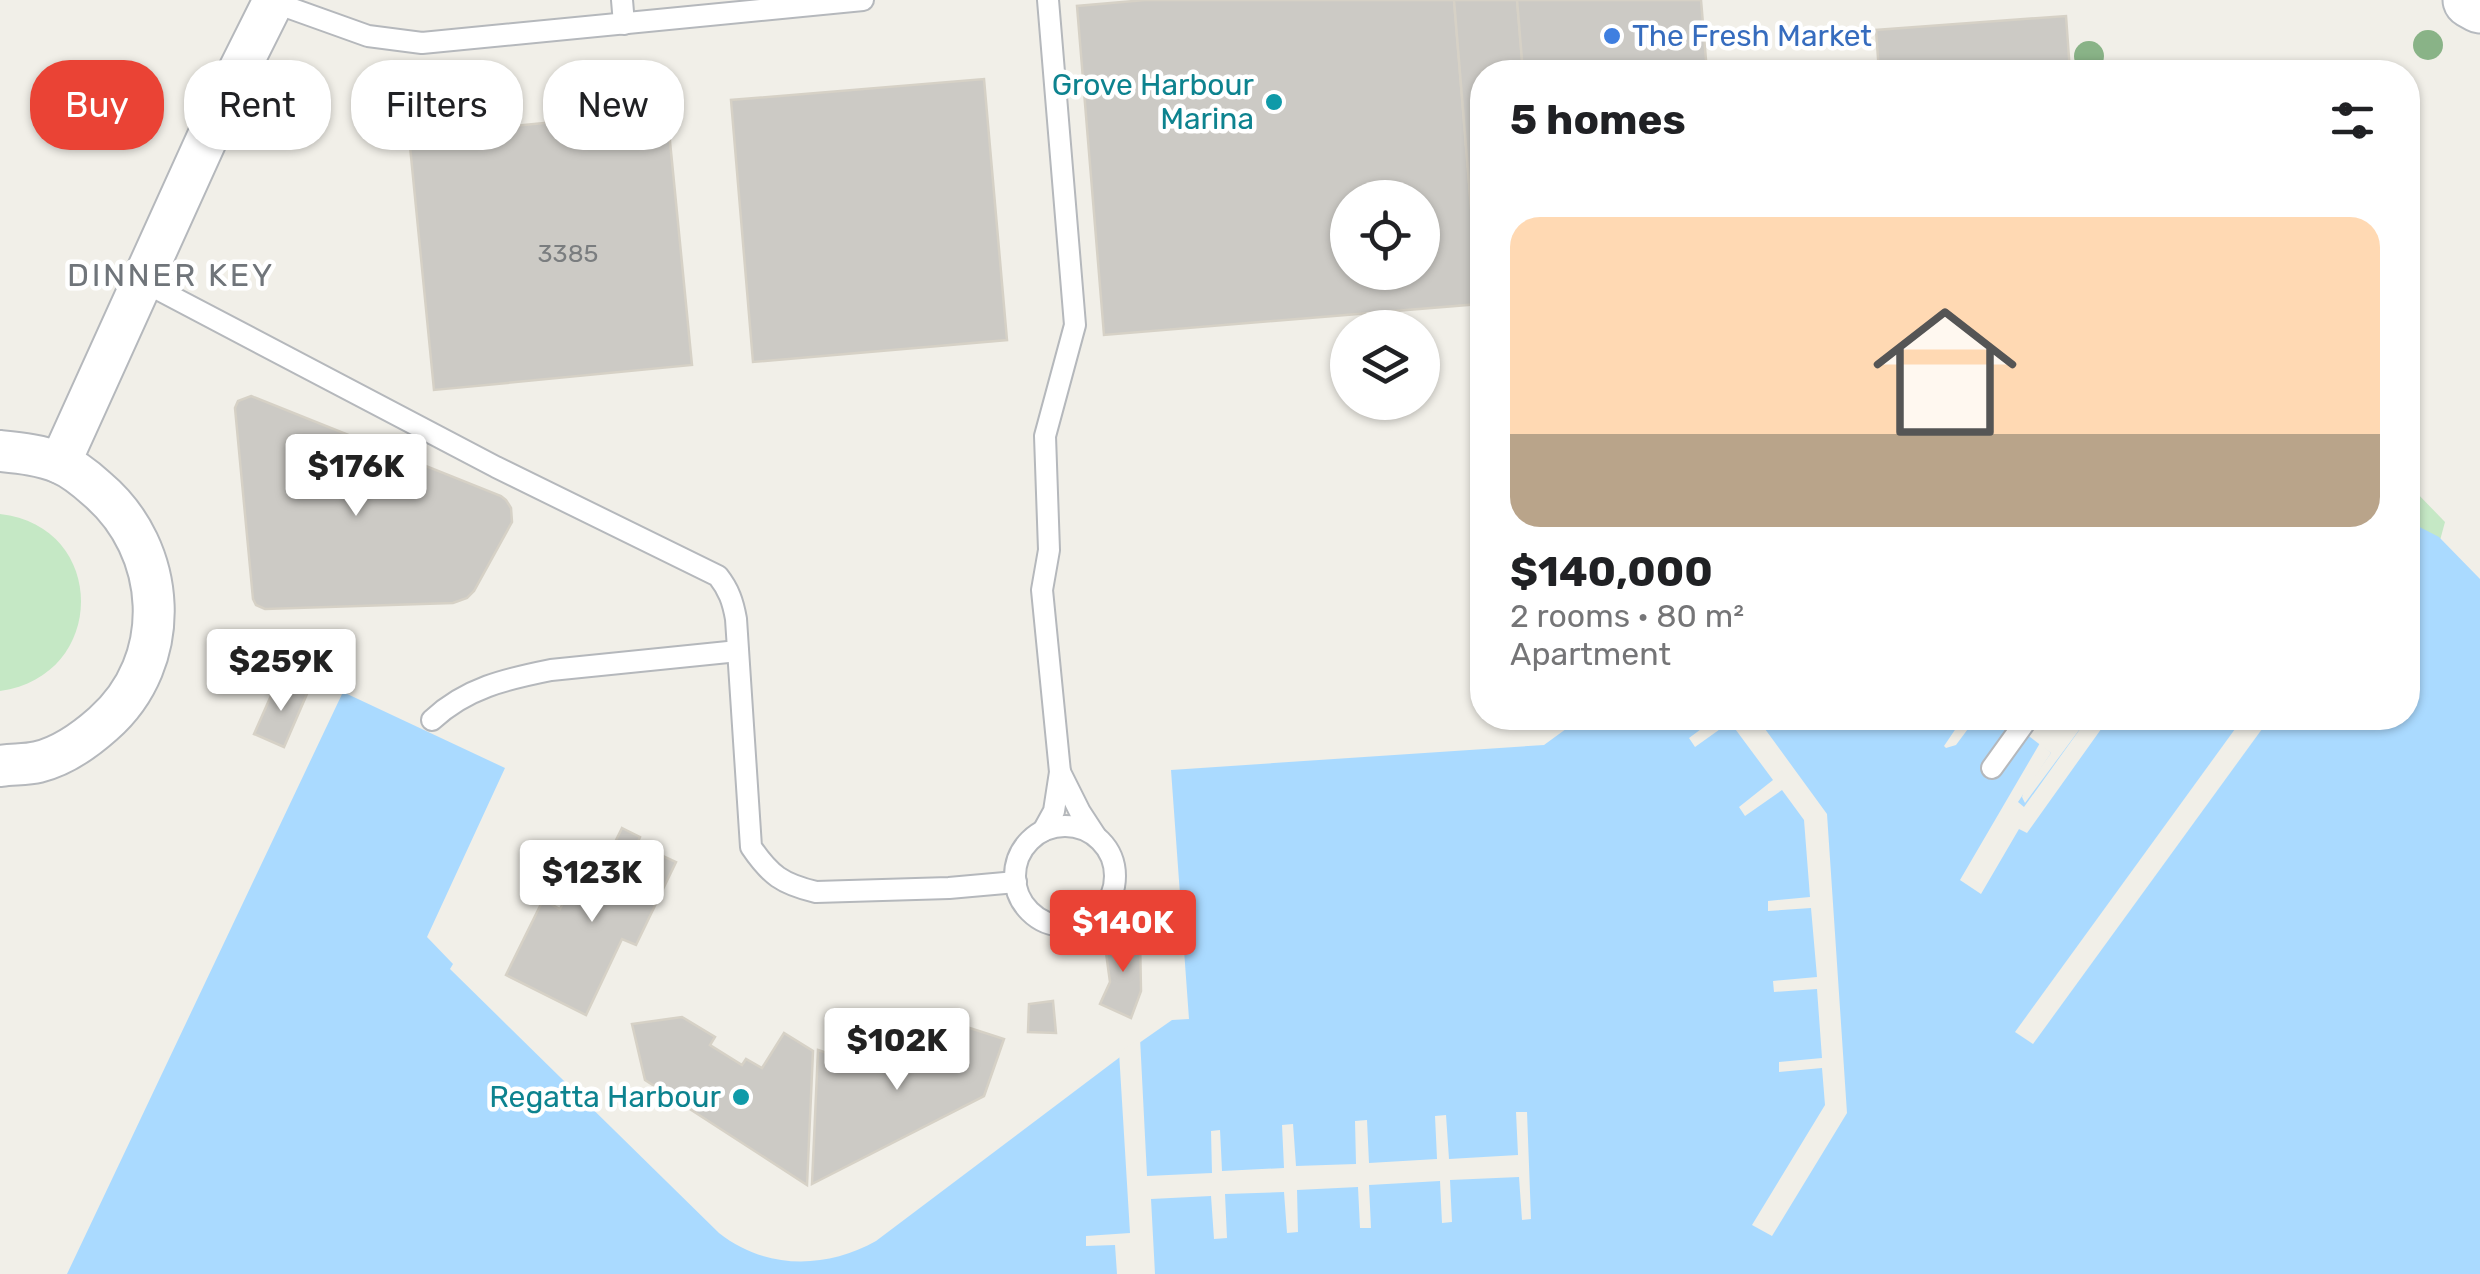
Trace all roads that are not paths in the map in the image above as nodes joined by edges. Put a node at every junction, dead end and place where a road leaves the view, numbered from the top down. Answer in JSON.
{"nodes":[{"id":1,"x":622,"y":0,"type":"edge"},
{"id":2,"x":863,"y":0,"type":"edge"},
{"id":3,"x":1048,"y":0,"type":"edge"},
{"id":4,"x":2471,"y":0,"type":"edge"},
{"id":5,"x":273,"y":1,"type":"edge"},
{"id":6,"x":2480,"y":5,"type":"edge"},
{"id":7,"x":624,"y":24,"type":"junction"},
{"id":8,"x":142,"y":281,"type":"junction"},
{"id":9,"x":0,"y":452,"type":"edge"},
{"id":10,"x":60,"y":463,"type":"junction"},
{"id":11,"x":738,"y":651,"type":"junction"},
{"id":12,"x":432,"y":720,"type":"dead end"},
{"id":13,"x":2019,"y":730,"type":"edge"},
{"id":14,"x":0,"y":766,"type":"edge"},
{"id":15,"x":1992,"y":768,"type":"dead end"},
{"id":16,"x":1060,"y":772,"type":"junction"},
{"id":17,"x":1044,"y":831,"type":"junction"},
{"id":18,"x":1095,"y":836,"type":"junction"},
{"id":19,"x":1016,"y":882,"type":"junction"}],
"edges":[{"from":1,"to":7,"type":"lane"},
{"from":2,"to":7,"type":"lane"},
{"from":3,"to":16,"type":"lane"},
{"from":4,"to":6,"type":"main road"},
{"from":5,"to":7,"type":"lane"},
{"from":5,"to":8,"type":"street"},
{"from":8,"to":10,"type":"street"},
{"from":8,"to":11,"type":"lane"},
{"from":9,"to":10,"type":"street"},
{"from":10,"to":14,"type":"street"},
{"from":11,"to":12,"type":"lane"},
{"from":11,"to":19,"type":"lane"},
{"from":13,"to":15,"type":"lane"},
{"from":16,"to":17,"type":"lane"},
{"from":16,"to":18,"type":"lane"},
{"from":17,"to":18,"type":"lane"},
{"from":17,"to":19,"type":"lane"},
{"from":18,"to":19,"type":"lane"}]}
